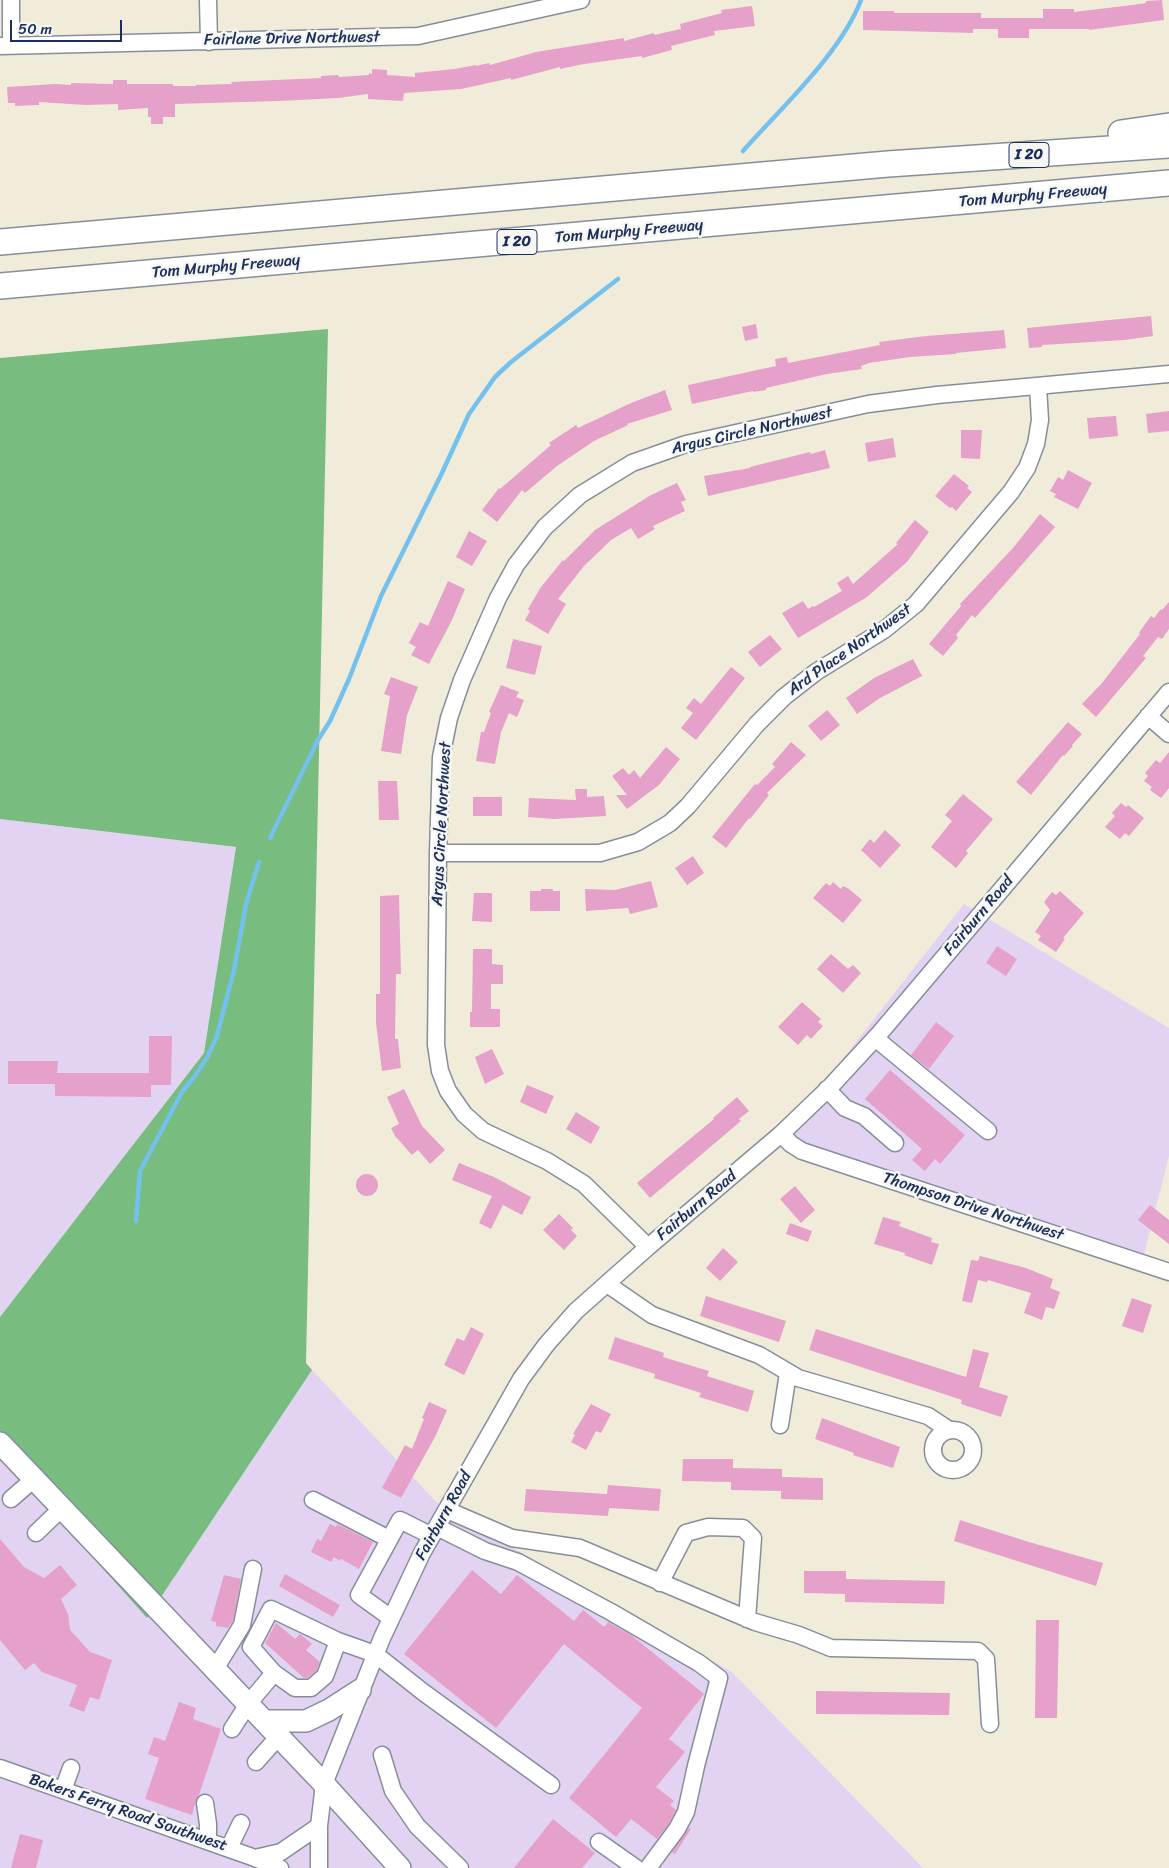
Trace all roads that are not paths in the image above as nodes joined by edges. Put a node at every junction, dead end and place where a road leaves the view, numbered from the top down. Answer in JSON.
{"nodes":[{"id":1,"x":11,"y":0,"type":"edge"},
{"id":2,"x":208,"y":0,"type":"edge"},
{"id":3,"x":581,"y":0,"type":"edge"},
{"id":4,"x":209,"y":42,"type":"junction"},
{"id":5,"x":6,"y":45,"type":"edge"},
{"id":6,"x":1169,"y":126,"type":"edge"},
{"id":7,"x":1169,"y":145,"type":"edge"},
{"id":8,"x":888,"y":164,"type":"junction"},
{"id":9,"x":1169,"y":183,"type":"edge"},
{"id":10,"x":0,"y":242,"type":"edge"},
{"id":11,"x":0,"y":286,"type":"edge"},
{"id":12,"x":1169,"y":374,"type":"edge"},
{"id":13,"x":1038,"y":386,"type":"junction"},
{"id":14,"x":1169,"y":692,"type":"edge"},
{"id":15,"x":1148,"y":716,"type":"junction"},
{"id":16,"x":1169,"y":734,"type":"edge"},
{"id":17,"x":438,"y":853,"type":"junction"},
{"id":18,"x":875,"y":1038,"type":"junction"},
{"id":19,"x":827,"y":1089,"type":"junction"},
{"id":20,"x":988,"y":1131,"type":"dead end"},
{"id":21,"x":781,"y":1134,"type":"junction"},
{"id":22,"x":894,"y":1143,"type":"dead end"},
{"id":23,"x":648,"y":1247,"type":"junction"},
{"id":24,"x":1169,"y":1272,"type":"edge"},
{"id":25,"x":607,"y":1284,"type":"junction"},
{"id":26,"x":788,"y":1373,"type":"junction"},
{"id":27,"x":780,"y":1425,"type":"dead end"},
{"id":28,"x":949,"y":1430,"type":"dead end"},
{"id":29,"x":0,"y":1443,"type":"edge"},
{"id":30,"x":34,"y":1479,"type":"junction"},
{"id":31,"x":12,"y":1499,"type":"dead end"},
{"id":32,"x":313,"y":1500,"type":"dead end"},
{"id":33,"x":62,"y":1508,"type":"junction"},
{"id":34,"x":447,"y":1510,"type":"junction"},
{"id":35,"x":434,"y":1532,"type":"junction"},
{"id":36,"x":36,"y":1533,"type":"dead end"},
{"id":37,"x":389,"y":1539,"type":"junction"},
{"id":38,"x":253,"y":1569,"type":"dead end"},
{"id":39,"x":660,"y":1583,"type":"junction"},
{"id":40,"x":391,"y":1618,"type":"junction"},
{"id":41,"x":747,"y":1619,"type":"junction"},
{"id":42,"x":338,"y":1641,"type":"junction"},
{"id":43,"x":375,"y":1654,"type":"junction"},
{"id":44,"x":215,"y":1669,"type":"junction"},
{"id":45,"x":274,"y":1673,"type":"junction"},
{"id":46,"x":360,"y":1690,"type":"junction"},
{"id":47,"x":248,"y":1704,"type":"junction"},
{"id":48,"x":264,"y":1721,"type":"junction"},
{"id":49,"x":990,"y":1724,"type":"dead end"},
{"id":50,"x":232,"y":1729,"type":"dead end"},
{"id":51,"x":278,"y":1736,"type":"junction"},
{"id":52,"x":382,"y":1755,"type":"dead end"},
{"id":53,"x":256,"y":1762,"type":"dead end"},
{"id":54,"x":0,"y":1768,"type":"edge"},
{"id":55,"x":71,"y":1768,"type":"dead end"},
{"id":56,"x":324,"y":1784,"type":"junction"},
{"id":57,"x":551,"y":1785,"type":"dead end"},
{"id":58,"x":63,"y":1790,"type":"junction"},
{"id":59,"x":205,"y":1803,"type":"dead end"},
{"id":60,"x":241,"y":1822,"type":"dead end"},
{"id":61,"x":319,"y":1826,"type":"junction"},
{"id":62,"x":208,"y":1841,"type":"junction"},
{"id":63,"x":599,"y":1842,"type":"dead end"},
{"id":64,"x":229,"y":1848,"type":"junction"},
{"id":65,"x":254,"y":1863,"type":"edge"},
{"id":66,"x":280,"y":1868,"type":"edge"},
{"id":67,"x":319,"y":1868,"type":"edge"},
{"id":68,"x":400,"y":1868,"type":"edge"},
{"id":69,"x":460,"y":1868,"type":"edge"},
{"id":70,"x":636,"y":1868,"type":"edge"},
{"id":71,"x":648,"y":1868,"type":"edge"}],
"edges":[{"from":1,"to":5,"type":"street"},
{"from":2,"to":4,"type":"street"},
{"from":3,"to":4,"type":"street","name":"Fairlane Drive Northwest"},
{"from":4,"to":5,"type":"street","name":"Fairlane Drive Northwest"},
{"from":6,"to":8,"type":"highway"},
{"from":7,"to":8,"type":"highway","number":"I 20"},
{"from":8,"to":10,"type":"highway","number":"I 20"},
{"from":9,"to":11,"type":"highway","name":"Tom Murphy Freeway","number":"I 20"},
{"from":12,"to":13,"type":"street","name":"Argus Circle Northwest"},
{"from":13,"to":17,"type":"street","name":"Ard Place Northwest"},
{"from":13,"to":17,"type":"street","name":"Argus Circle Northwest"},
{"from":14,"to":15,"type":"street","name":"Fairburn Road"},
{"from":15,"to":16,"type":"street"},
{"from":15,"to":18,"type":"street","name":"Fairburn Road"},
{"from":17,"to":23,"type":"street","name":"Argus Circle Northwest"},
{"from":18,"to":19,"type":"street","name":"Fairburn Road"},
{"from":18,"to":20,"type":"street"},
{"from":19,"to":21,"type":"street","name":"Fairburn Road"},
{"from":19,"to":22,"type":"street"},
{"from":21,"to":23,"type":"street","name":"Fairburn Road"},
{"from":21,"to":24,"type":"street","name":"Thompson Drive Northwest"},
{"from":23,"to":25,"type":"street","name":"Fairburn Road"},
{"from":25,"to":26,"type":"street"},
{"from":25,"to":34,"type":"street","name":"Fairburn Road"},
{"from":26,"to":27,"type":"street"},
{"from":26,"to":28,"type":"street"},
{"from":29,"to":30,"type":"main road"},
{"from":30,"to":31,"type":"street"},
{"from":30,"to":33,"type":"main road"},
{"from":32,"to":37,"type":"street"},
{"from":33,"to":36,"type":"street"},
{"from":33,"to":44,"type":"main road"},
{"from":34,"to":35,"type":"street","name":"Fairburn Road"},
{"from":34,"to":39,"type":"street"},
{"from":35,"to":37,"type":"street"},
{"from":35,"to":40,"type":"street","name":"Fairburn Road"},
{"from":35,"to":71,"type":"street"},
{"from":37,"to":40,"type":"street"},
{"from":38,"to":44,"type":"street"},
{"from":39,"to":41,"type":"street"},
{"from":39,"to":41,"type":"street"},
{"from":40,"to":43,"type":"street","name":"Fairburn Road"},
{"from":41,"to":49,"type":"street"},
{"from":42,"to":43,"type":"street"},
{"from":42,"to":45,"type":"street"},
{"from":42,"to":45,"type":"street"},
{"from":43,"to":46,"type":"street","name":"Fairburn Road"},
{"from":43,"to":57,"type":"street"},
{"from":44,"to":47,"type":"main road"},
{"from":45,"to":47,"type":"street"},
{"from":46,"to":48,"type":"main road"},
{"from":46,"to":56,"type":"street","name":"Fairburn Road"},
{"from":47,"to":48,"type":"main road"},
{"from":47,"to":50,"type":"street"},
{"from":48,"to":51,"type":"main road"},
{"from":51,"to":53,"type":"street"},
{"from":51,"to":56,"type":"main road"},
{"from":52,"to":69,"type":"street"},
{"from":54,"to":58,"type":"street","name":"Bakers Ferry Road Southwest"},
{"from":55,"to":58,"type":"street"},
{"from":56,"to":61,"type":"street","name":"Fairburn Road"},
{"from":56,"to":68,"type":"main road"},
{"from":58,"to":62,"type":"street","name":"Bakers Ferry Road Southwest"},
{"from":59,"to":62,"type":"street"},
{"from":60,"to":64,"type":"street"},
{"from":61,"to":65,"type":"street"},
{"from":61,"to":67,"type":"street","name":"Fairburn Road"},
{"from":62,"to":64,"type":"street","name":"Bakers Ferry Road Southwest"},
{"from":63,"to":70,"type":"street"},
{"from":64,"to":65,"type":"street","name":"Bakers Ferry Road Southwest"},
{"from":65,"to":66,"type":"street","name":"Bakers Ferry Road Southwest"}]}
